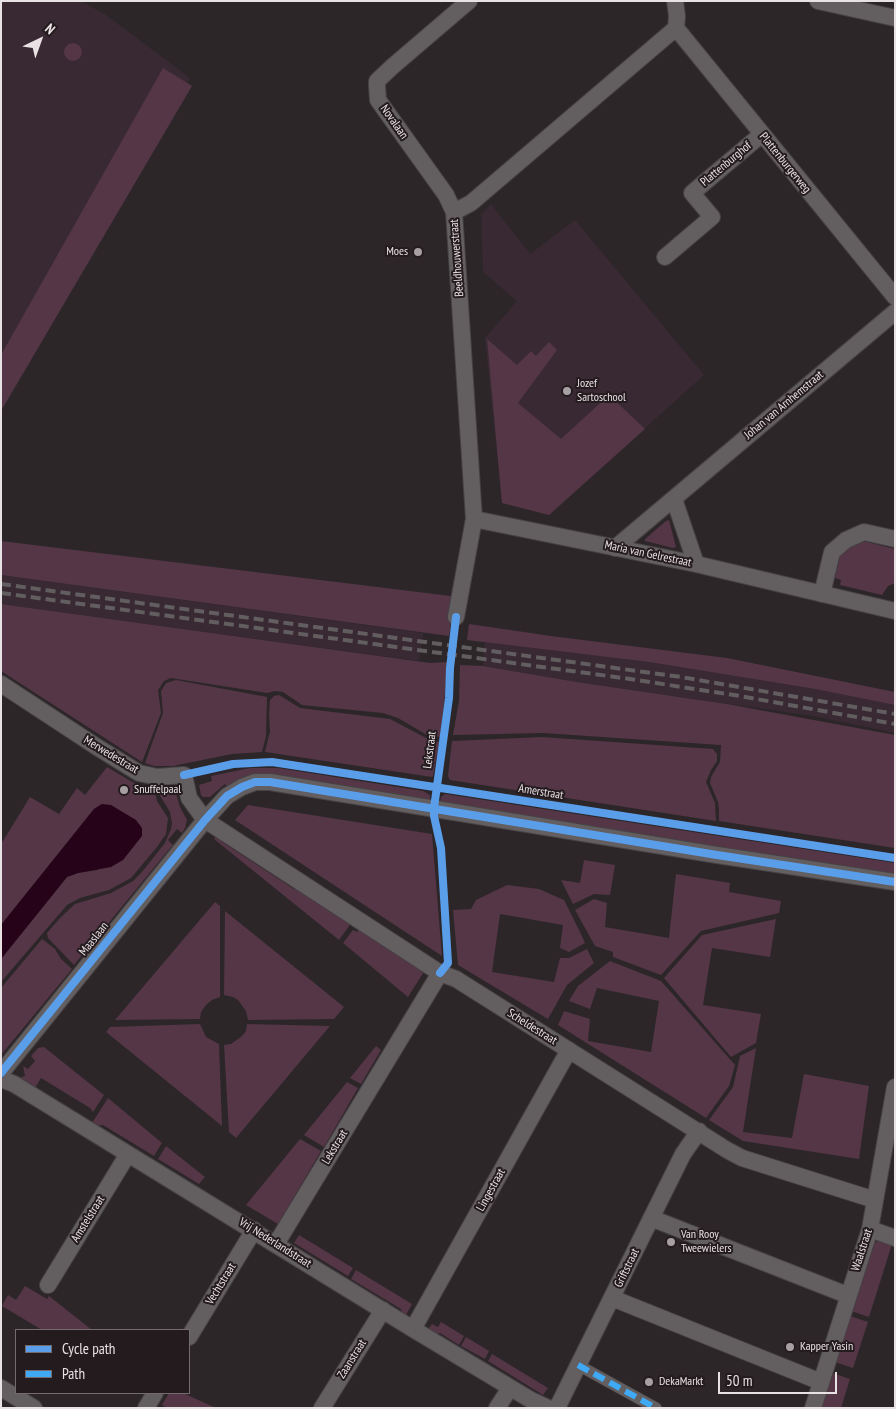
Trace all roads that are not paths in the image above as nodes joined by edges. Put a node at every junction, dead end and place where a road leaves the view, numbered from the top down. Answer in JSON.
{"nodes":[{"id":1,"x":469,"y":1,"type":"edge"},
{"id":2,"x":675,"y":1,"type":"edge"},
{"id":3,"x":818,"y":1,"type":"edge"},
{"id":4,"x":895,"y":18,"type":"edge"},
{"id":5,"x":676,"y":28,"type":"junction"},
{"id":6,"x":762,"y":134,"type":"junction"},
{"id":7,"x":454,"y":212,"type":"junction"},
{"id":8,"x":665,"y":256,"type":"dead end"},
{"id":9,"x":895,"y":297,"type":"edge"},
{"id":10,"x":895,"y":312,"type":"edge"},
{"id":11,"x":674,"y":499,"type":"junction"},
{"id":12,"x":474,"y":519,"type":"junction"},
{"id":13,"x":895,"y":539,"type":"edge"},
{"id":14,"x":615,"y":548,"type":"junction"},
{"id":15,"x":696,"y":564,"type":"junction"},
{"id":16,"x":822,"y":594,"type":"junction"},
{"id":17,"x":895,"y":610,"type":"edge"},
{"id":18,"x":456,"y":617,"type":"dead end"},
{"id":19,"x":1,"y":684,"type":"edge"},
{"id":20,"x":205,"y":820,"type":"junction"},
{"id":21,"x":895,"y":882,"type":"edge"},
{"id":22,"x":440,"y":973,"type":"junction"},
{"id":23,"x":569,"y":1050,"type":"junction"},
{"id":24,"x":1,"y":1072,"type":"edge"},
{"id":25,"x":1,"y":1079,"type":"edge"},
{"id":26,"x":895,"y":1087,"type":"edge"},
{"id":27,"x":699,"y":1130,"type":"junction"},
{"id":28,"x":128,"y":1154,"type":"junction"},
{"id":29,"x":875,"y":1200,"type":"junction"},
{"id":30,"x":652,"y":1218,"type":"junction"},
{"id":31,"x":870,"y":1229,"type":"junction"},
{"id":32,"x":254,"y":1230,"type":"junction"},
{"id":33,"x":895,"y":1238,"type":"edge"},
{"id":34,"x":276,"y":1244,"type":"junction"},
{"id":35,"x":48,"y":1285,"type":"dead end"},
{"id":36,"x":847,"y":1295,"type":"junction"},
{"id":37,"x":612,"y":1298,"type":"junction"},
{"id":38,"x":382,"y":1310,"type":"junction"},
{"id":39,"x":413,"y":1329,"type":"junction"},
{"id":40,"x":190,"y":1335,"type":"edge"},
{"id":41,"x":578,"y":1365,"type":"junction"},
{"id":42,"x":821,"y":1382,"type":"junction"},
{"id":43,"x":1,"y":1388,"type":"edge"},
{"id":44,"x":510,"y":1388,"type":"junction"},
{"id":45,"x":154,"y":1394,"type":"edge"},
{"id":46,"x":34,"y":1408,"type":"edge"},
{"id":47,"x":146,"y":1408,"type":"edge"},
{"id":48,"x":322,"y":1408,"type":"edge"},
{"id":49,"x":497,"y":1408,"type":"edge"},
{"id":50,"x":548,"y":1408,"type":"edge"},
{"id":51,"x":557,"y":1408,"type":"edge"},
{"id":52,"x":656,"y":1408,"type":"edge"},
{"id":53,"x":813,"y":1408,"type":"edge"}],
"edges":[{"from":1,"to":7,"type":"street","name":"Novalaan"},
{"from":2,"to":5,"type":"street"},
{"from":3,"to":4,"type":"street"},
{"from":5,"to":6,"type":"street","name":"Plattenburgerweg"},
{"from":5,"to":7,"type":"street","name":"Beeldhouwerstraat"},
{"from":6,"to":8,"type":"street","name":"Plattenburghof"},
{"from":6,"to":9,"type":"street","name":"Plattenburgerweg"},
{"from":7,"to":12,"type":"street","name":"Beeldhouwerstraat"},
{"from":10,"to":11,"type":"street","name":"Johan van Arnhemstraat"},
{"from":11,"to":14,"type":"street","name":"Johan van Arnhemstraat"},
{"from":11,"to":15,"type":"street"},
{"from":12,"to":14,"type":"street","name":"Maria van Gelrestraat"},
{"from":12,"to":18,"type":"street","name":"Beeldhouwerstraat"},
{"from":13,"to":16,"type":"street"},
{"from":14,"to":15,"type":"street","name":"Maria van Gelrestraat"},
{"from":15,"to":16,"type":"street","name":"Maria van Gelrestraat"},
{"from":16,"to":17,"type":"street","name":"Maria van Gelrestraat"},
{"from":19,"to":20,"type":"street","name":"Merwedestraat"},
{"from":20,"to":21,"type":"street"},
{"from":20,"to":22,"type":"street","name":"Scheldestraat"},
{"from":20,"to":24,"type":"street","name":"Maaslaan"},
{"from":22,"to":23,"type":"street","name":"Scheldestraat"},
{"from":22,"to":34,"type":"street","name":"Lekstraat"},
{"from":23,"to":27,"type":"street","name":"Scheldestraat"},
{"from":23,"to":39,"type":"street","name":"Lingestraat"},
{"from":25,"to":28,"type":"street","name":"Vrij Nederlandstraat"},
{"from":26,"to":29,"type":"street","name":"Waalstraat"},
{"from":27,"to":29,"type":"street","name":"Scheldestraat"},
{"from":27,"to":30,"type":"street","name":"Griftstraat"},
{"from":28,"to":32,"type":"street","name":"Vrij Nederlandstraat"},
{"from":28,"to":35,"type":"street","name":"Amstelstraat"},
{"from":29,"to":31,"type":"street","name":"Waalstraat"},
{"from":30,"to":36,"type":"street"},
{"from":30,"to":37,"type":"street","name":"Griftstraat"},
{"from":31,"to":33,"type":"street"},
{"from":31,"to":36,"type":"street","name":"Waalstraat"},
{"from":32,"to":34,"type":"street","name":"Vrij Nederlandstraat"},
{"from":32,"to":40,"type":"street","name":"Vechtstraat"},
{"from":34,"to":38,"type":"street","name":"Vrij Nederlandstraat"},
{"from":36,"to":42,"type":"street","name":"Waalstraat"},
{"from":37,"to":41,"type":"street","name":"Griftstraat"},
{"from":37,"to":42,"type":"street"},
{"from":38,"to":39,"type":"street","name":"Vrij Nederlandstraat"},
{"from":38,"to":48,"type":"street","name":"Zaanstraat"},
{"from":39,"to":44,"type":"street","name":"Vrij Nederlandstraat"},
{"from":41,"to":51,"type":"street","name":"Griftstraat"},
{"from":41,"to":52,"type":"street"},
{"from":42,"to":53,"type":"street","name":"Waalstraat"},
{"from":43,"to":46,"type":"street"},
{"from":44,"to":49,"type":"street"},
{"from":44,"to":50,"type":"street","name":"Vrij Nederlandstraat"},
{"from":45,"to":47,"type":"street"}]}
